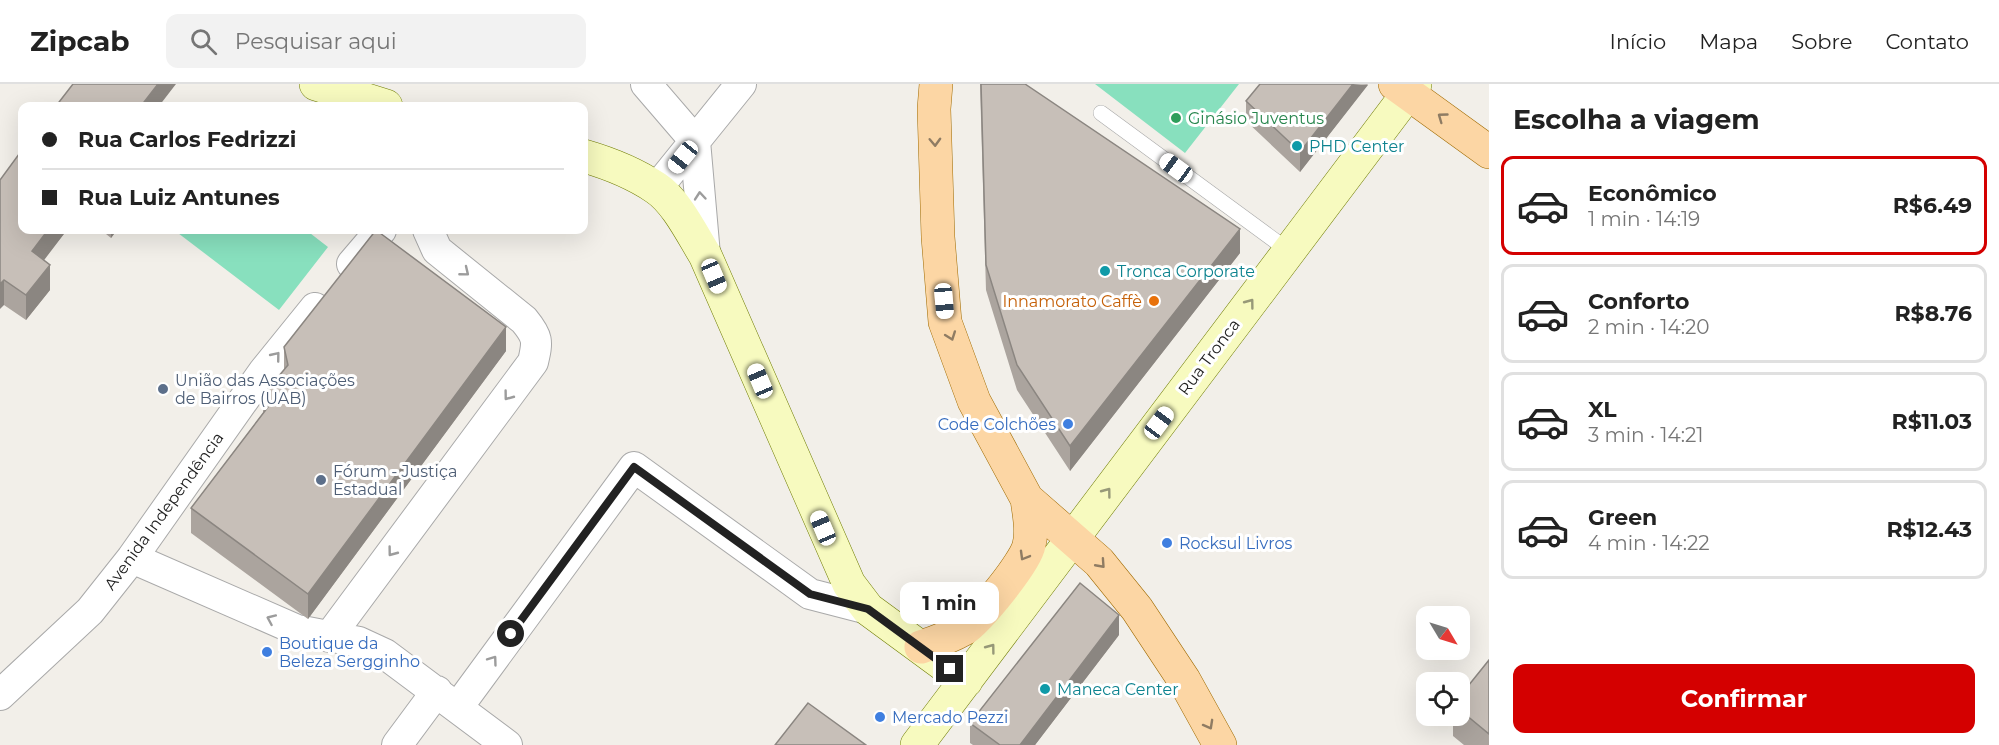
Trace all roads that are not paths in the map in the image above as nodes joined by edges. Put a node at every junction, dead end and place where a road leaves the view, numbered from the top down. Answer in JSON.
{"nodes":[{"id":1,"x":316,"y":84,"type":"edge"},
{"id":2,"x":646,"y":84,"type":"edge"},
{"id":3,"x":741,"y":84,"type":"edge"},
{"id":4,"x":936,"y":84,"type":"edge"},
{"id":5,"x":1406,"y":87,"type":"edge"},
{"id":6,"x":373,"y":102,"type":"edge"},
{"id":7,"x":1101,"y":113,"type":"dead end"},
{"id":8,"x":696,"y":141,"type":"junction"},
{"id":9,"x":1489,"y":152,"type":"edge"},
{"id":10,"x":588,"y":157,"type":"edge"},
{"id":11,"x":657,"y":188,"type":"junction"},
{"id":12,"x":378,"y":234,"type":"edge"},
{"id":13,"x":430,"y":234,"type":"edge"},
{"id":14,"x":1288,"y":251,"type":"junction"},
{"id":15,"x":705,"y":255,"type":"junction"},
{"id":16,"x":1027,"y":499,"type":"junction"},
{"id":17,"x":1073,"y":537,"type":"junction"},
{"id":18,"x":132,"y":558,"type":"junction"},
{"id":19,"x":868,"y":609,"type":"junction"},
{"id":20,"x":329,"y":637,"type":"junction"},
{"id":21,"x":921,"y":647,"type":"junction"},
{"id":22,"x":966,"y":681,"type":"junction"},
{"id":23,"x":0,"y":695,"type":"edge"},
{"id":24,"x":447,"y":699,"type":"junction"},
{"id":25,"x":397,"y":745,"type":"edge"},
{"id":26,"x":507,"y":745,"type":"edge"},
{"id":27,"x":917,"y":745,"type":"edge"},
{"id":28,"x":1220,"y":745,"type":"edge"}],
"edges":[{"from":1,"to":6,"type":"street"},
{"from":2,"to":8,"type":"street"},
{"from":3,"to":8,"type":"street"},
{"from":4,"to":16,"type":"main road","one_way":true},
{"from":9,"to":5,"type":"main road","one_way":true},
{"from":5,"to":14,"type":"street","name":"Rua Tronca"},
{"from":7,"to":14,"type":"lane"},
{"from":8,"to":11,"type":"street"},
{"from":15,"to":8,"type":"street","one_way":true},
{"from":10,"to":11,"type":"street"},
{"from":11,"to":15,"type":"street"},
{"from":18,"to":12,"type":"street","name":"Avenida Independência","one_way":true},
{"from":13,"to":20,"type":"street","one_way":true},
{"from":17,"to":14,"type":"street","name":"Rua Tronca","one_way":true},
{"from":15,"to":19,"type":"street"},
{"from":16,"to":17,"type":"main road"},
{"from":16,"to":21,"type":"main road","one_way":true},
{"from":22,"to":17,"type":"street","name":"Rua Tronca","one_way":true},
{"from":17,"to":28,"type":"main road","one_way":true},
{"from":20,"to":18,"type":"street","one_way":true},
{"from":18,"to":23,"type":"street","name":"Avenida Independência"},
{"from":19,"to":21,"type":"street"},
{"from":24,"to":19,"type":"street","one_way":true},
{"from":20,"to":24,"type":"street"},
{"from":21,"to":22,"type":"street"},
{"from":22,"to":27,"type":"street","name":"Rua Tronca"},
{"from":24,"to":25,"type":"street"},
{"from":24,"to":26,"type":"street"}]}
